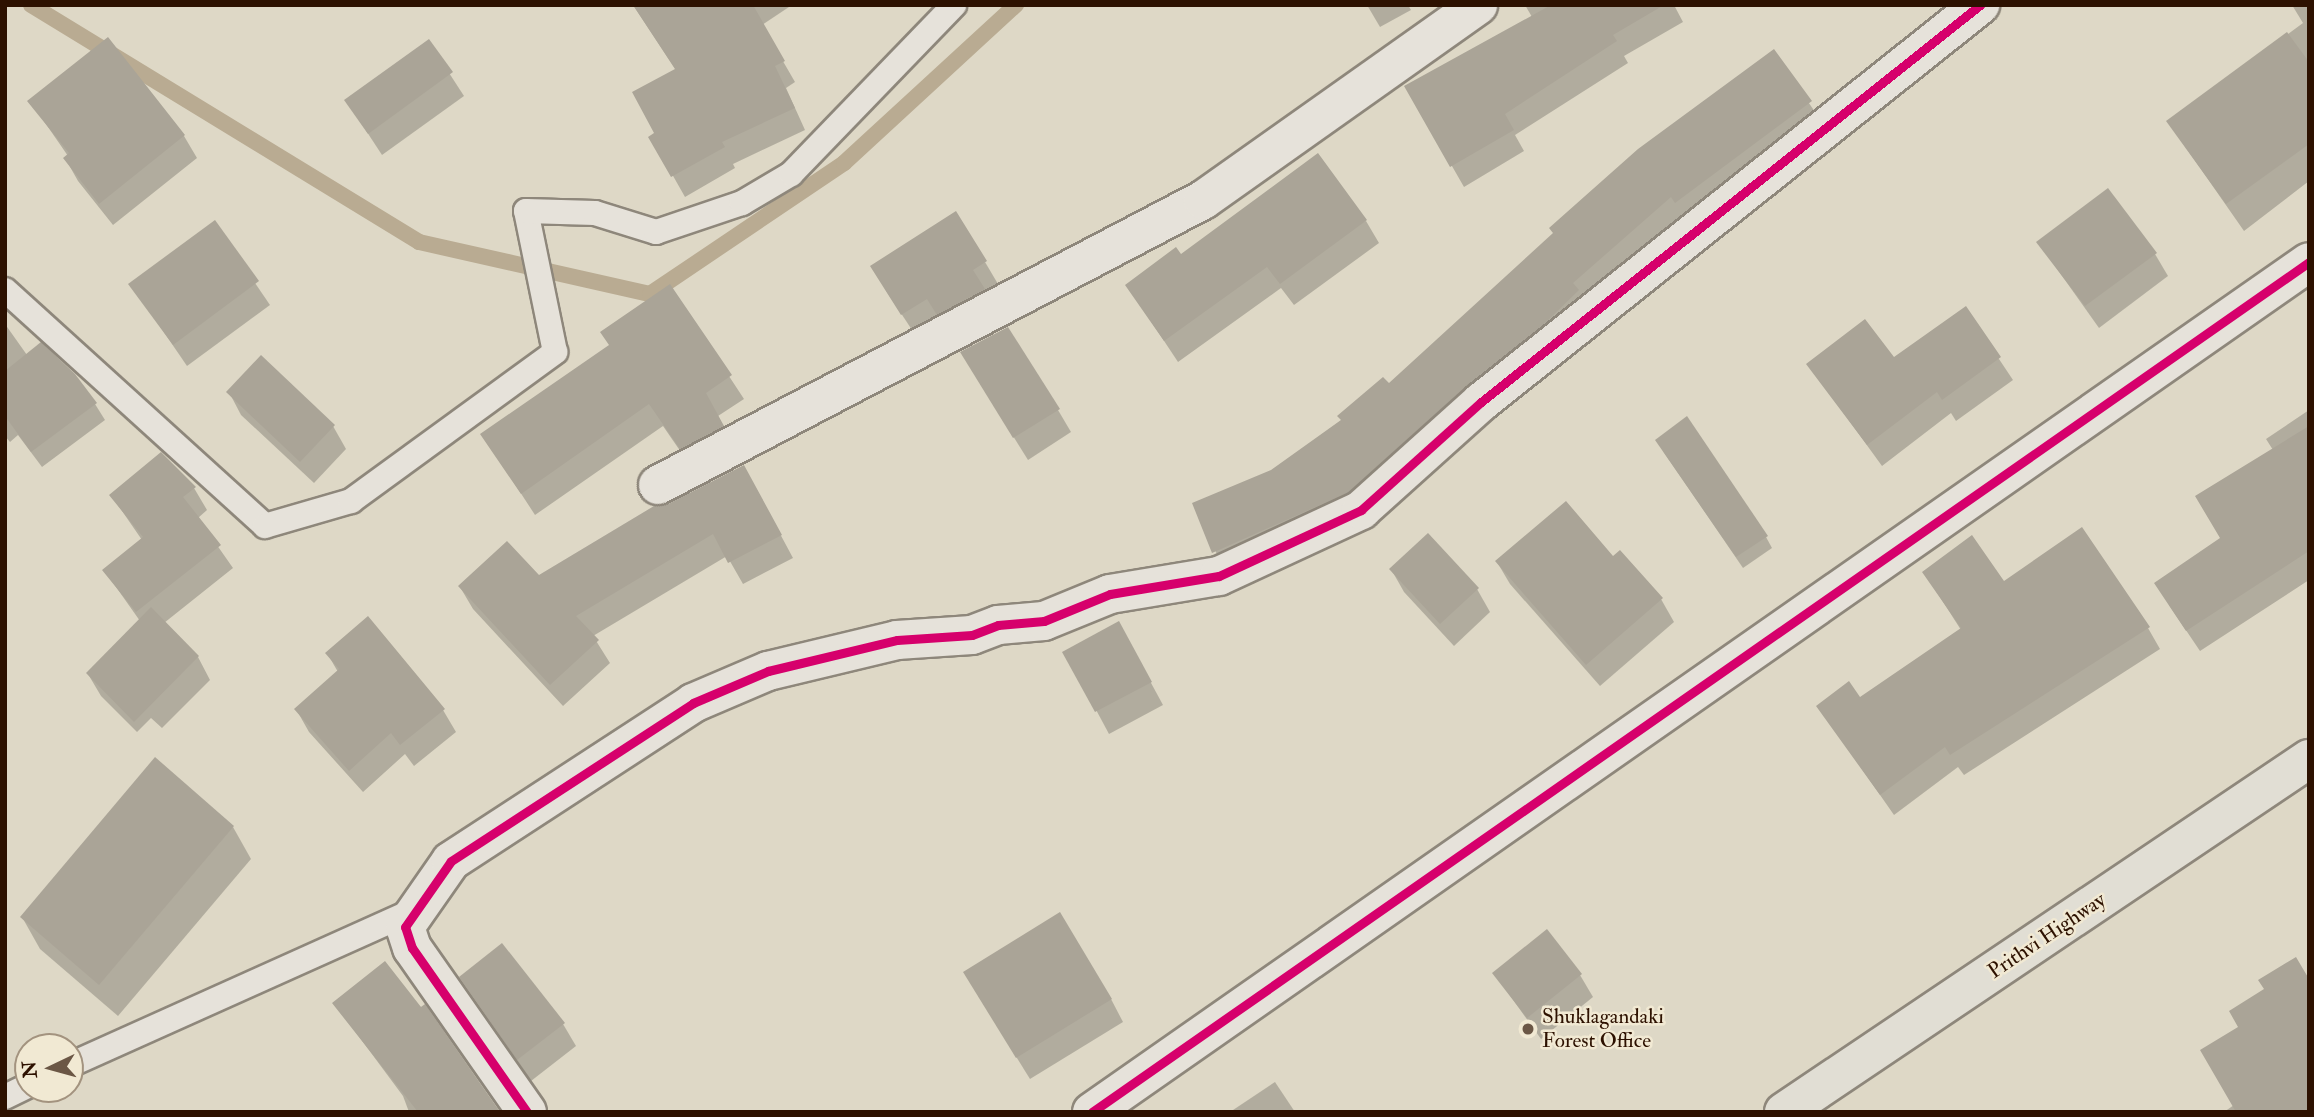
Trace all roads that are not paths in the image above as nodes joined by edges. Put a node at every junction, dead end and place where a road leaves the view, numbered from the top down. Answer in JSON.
{"nodes":[{"id":1,"x":954,"y":5,"type":"edge"},
{"id":2,"x":1478,"y":5,"type":"edge"},
{"id":3,"x":1980,"y":5,"type":"edge"},
{"id":4,"x":2309,"y":261,"type":"edge"},
{"id":5,"x":5,"y":290,"type":"edge"},
{"id":6,"x":657,"y":485,"type":"dead end"},
{"id":7,"x":2309,"y":759,"type":"edge"},
{"id":8,"x":412,"y":911,"type":"junction"},
{"id":9,"x":84,"y":1059,"type":"edge"},
{"id":10,"x":527,"y":1112,"type":"edge"},
{"id":11,"x":1092,"y":1112,"type":"edge"},
{"id":12,"x":1784,"y":1112,"type":"edge"}],
"edges":[{"from":1,"to":5,"type":"lane"},
{"from":2,"to":6,"type":"street"},
{"from":3,"to":8,"type":"street"},
{"from":4,"to":11,"type":"street"},
{"from":7,"to":12,"type":"highway","name":"Prithvi Highway"},
{"from":8,"to":9,"type":"lane"},
{"from":8,"to":10,"type":"street"}]}
